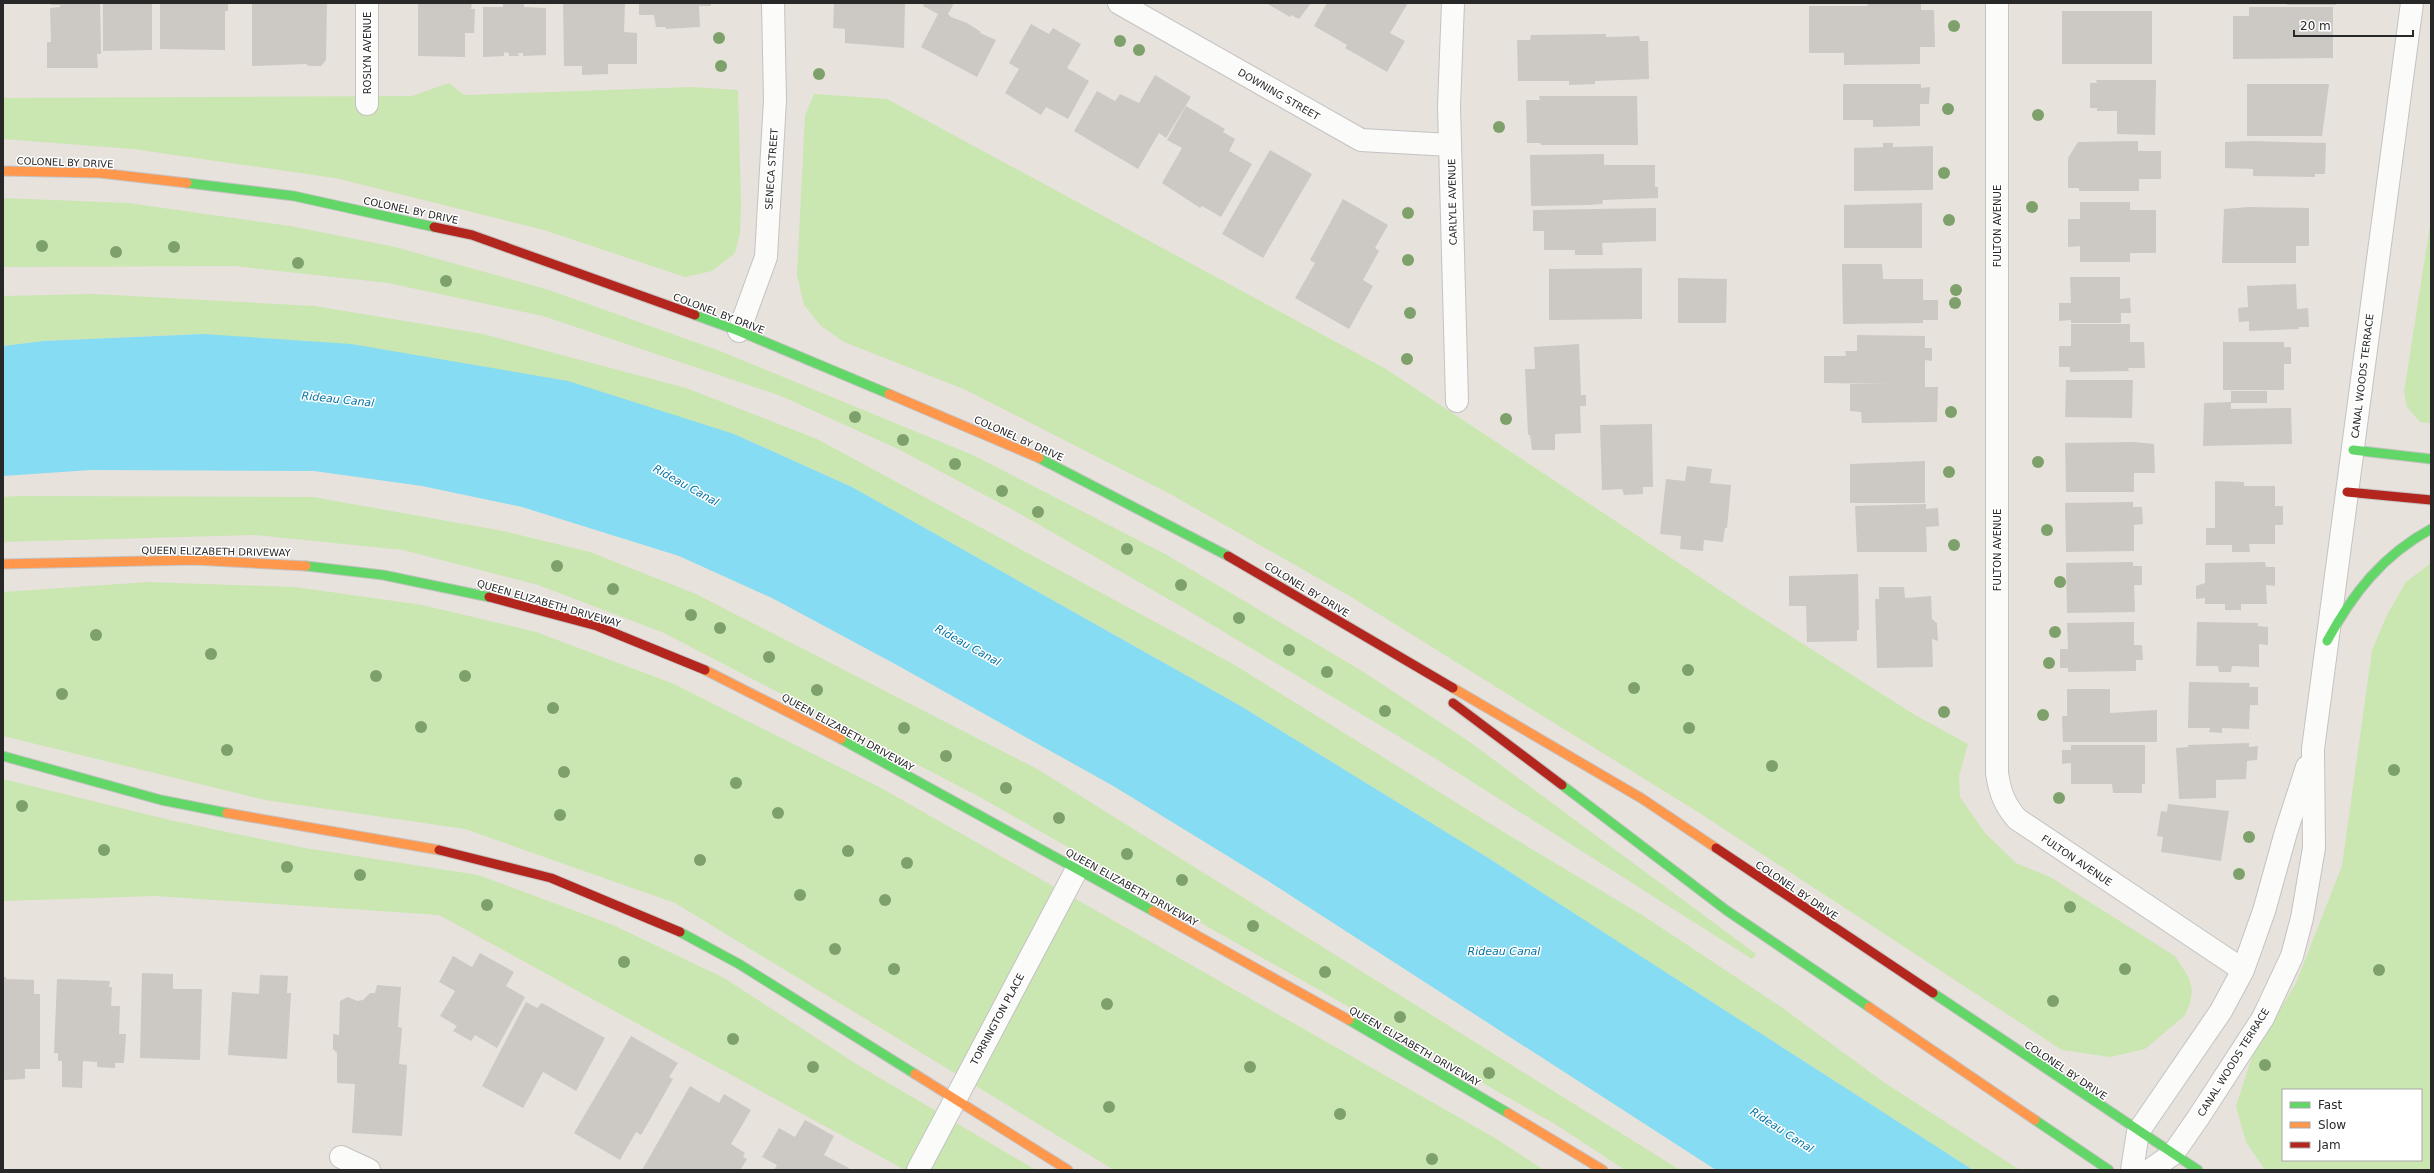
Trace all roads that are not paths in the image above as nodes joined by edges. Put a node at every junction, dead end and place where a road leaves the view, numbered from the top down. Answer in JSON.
{"nodes":[{"id":1,"x":367,"y":3,"type":"edge"},
{"id":2,"x":773,"y":3,"type":"edge"},
{"id":3,"x":1118,"y":3,"type":"edge"},
{"id":4,"x":1453,"y":3,"type":"edge"},
{"id":5,"x":1997,"y":3,"type":"edge"},
{"id":6,"x":2412,"y":3,"type":"edge"},
{"id":7,"x":367,"y":104,"type":"dead end"},
{"id":8,"x":1450,"y":146,"type":"junction"},
{"id":9,"x":3,"y":171,"type":"edge"},
{"id":10,"x":739,"y":331,"type":"junction"},
{"id":11,"x":1457,"y":401,"type":"dead end"},
{"id":12,"x":2353,"y":450,"type":"junction"},
{"id":13,"x":2431,"y":459,"type":"edge"},
{"id":14,"x":2347,"y":492,"type":"junction"},
{"id":15,"x":2431,"y":500,"type":"edge"},
{"id":16,"x":2431,"y":529,"type":"edge"},
{"id":17,"x":3,"y":564,"type":"edge"},
{"id":18,"x":2327,"y":641,"type":"junction"},
{"id":19,"x":1374,"y":643,"type":"junction"},
{"id":20,"x":2313,"y":749,"type":"junction"},
{"id":21,"x":3,"y":756,"type":"edge"},
{"id":22,"x":1077,"y":869,"type":"junction"},
{"id":23,"x":2243,"y":970,"type":"junction"},
{"id":24,"x":954,"y":1100,"type":"junction"},
{"id":25,"x":2138,"y":1132,"type":"junction"},
{"id":26,"x":2173,"y":1154,"type":"junction"},
{"id":27,"x":341,"y":1157,"type":"dead end"},
{"id":28,"x":369,"y":1170,"type":"edge"},
{"id":29,"x":918,"y":1170,"type":"edge"},
{"id":30,"x":1068,"y":1170,"type":"edge"},
{"id":31,"x":1603,"y":1170,"type":"edge"},
{"id":32,"x":2109,"y":1170,"type":"edge"},
{"id":33,"x":2132,"y":1170,"type":"edge"},
{"id":34,"x":2150,"y":1170,"type":"edge"},
{"id":35,"x":2198,"y":1170,"type":"edge"}],
"edges":[{"from":1,"to":7,"type":"street","name":"ROSLYN AVENUE"},
{"from":2,"to":10,"type":"street","name":"SENECA STREET"},
{"from":3,"to":8,"type":"street","name":"DOWNING STREET"},
{"from":4,"to":8,"type":"street","name":"CARLYLE AVENUE"},
{"from":5,"to":23,"type":"street","name":"FULTON AVENUE"},
{"from":6,"to":12,"type":"street","name":"CANAL WOODS TERRACE"},
{"from":8,"to":11,"type":"street","name":"CARLYLE AVENUE"},
{"from":9,"to":10,"type":"main road","name":"COLONEL BY DRIVE"},
{"from":10,"to":19,"type":"main road","name":"COLONEL BY DRIVE"},
{"from":12,"to":13,"type":"main road"},
{"from":12,"to":14,"type":"street","name":"CANAL WOODS TERRACE"},
{"from":14,"to":15,"type":"main road"},
{"from":14,"to":18,"type":"street","name":"CANAL WOODS TERRACE"},
{"from":16,"to":18,"type":"main road"},
{"from":17,"to":22,"type":"main road","name":"QUEEN ELIZABETH DRIVEWAY"},
{"from":18,"to":20,"type":"street","name":"CANAL WOODS TERRACE"},
{"from":19,"to":25,"type":"main road","name":"COLONEL BY DRIVE"},
{"from":19,"to":32,"type":"main road","name":"COLONEL BY DRIVE"},
{"from":20,"to":23,"type":"street","name":"CANAL WOODS TERRACE"},
{"from":20,"to":26,"type":"street","name":"CANAL WOODS TERRACE"},
{"from":21,"to":24,"type":"main road"},
{"from":22,"to":24,"type":"street","name":"TORRINGTON PLACE"},
{"from":22,"to":31,"type":"main road","name":"QUEEN ELIZABETH DRIVEWAY"},
{"from":23,"to":25,"type":"street","name":"CANAL WOODS TERRACE"},
{"from":24,"to":29,"type":"street","name":"TORRINGTON PLACE"},
{"from":24,"to":30,"type":"main road"},
{"from":25,"to":26,"type":"main road","name":"COLONEL BY DRIVE"},
{"from":25,"to":33,"type":"street","name":"CANAL WOODS TERRACE"},
{"from":26,"to":34,"type":"street","name":"CANAL WOODS TERRACE"},
{"from":26,"to":35,"type":"main road","name":"COLONEL BY DRIVE"},
{"from":27,"to":28,"type":"street"}]}
